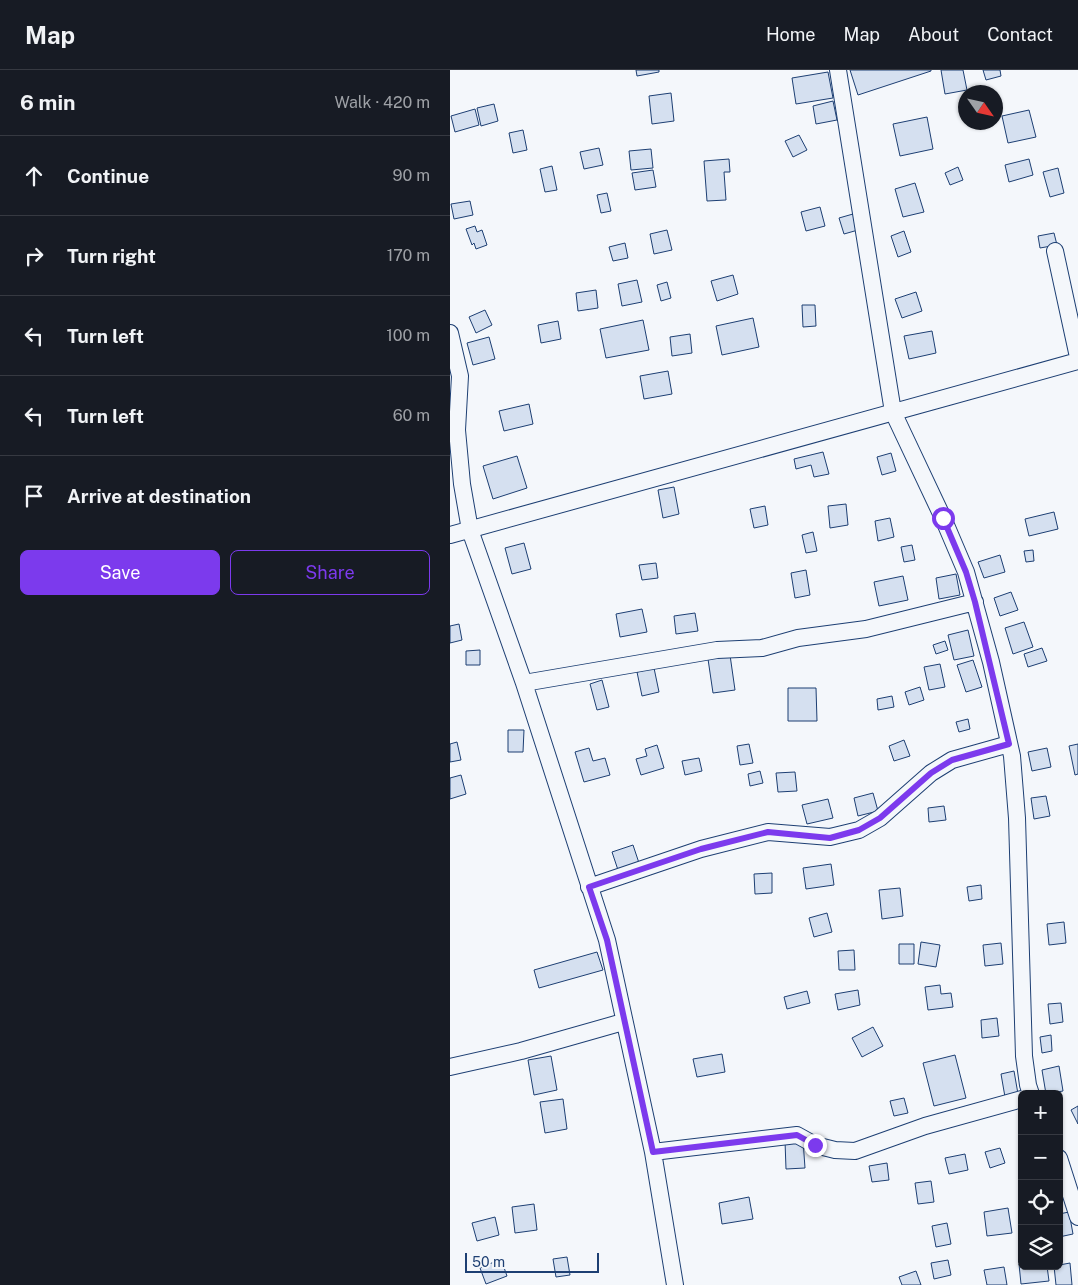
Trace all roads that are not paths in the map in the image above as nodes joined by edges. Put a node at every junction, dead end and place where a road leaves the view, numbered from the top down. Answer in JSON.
{"nodes":[{"id":1,"x":838,"y":70,"type":"edge"},
{"id":2,"x":1055,"y":250,"type":"dead end"},
{"id":3,"x":450,"y":333,"type":"edge"},
{"id":4,"x":1078,"y":357,"type":"edge"},
{"id":5,"x":1078,"y":361,"type":"edge"},
{"id":6,"x":893,"y":412,"type":"junction"},
{"id":7,"x":470,"y":530,"type":"junction"},
{"id":8,"x":450,"y":535,"type":"edge"},
{"id":9,"x":975,"y":602,"type":"junction"},
{"id":10,"x":524,"y":683,"type":"junction"},
{"id":11,"x":1009,"y":744,"type":"junction"},
{"id":12,"x":589,"y":887,"type":"junction"},
{"id":13,"x":623,"y":1022,"type":"junction"},
{"id":14,"x":450,"y":1066,"type":"edge"},
{"id":15,"x":1030,"y":1090,"type":"edge"},
{"id":16,"x":1018,"y":1100,"type":"edge"},
{"id":17,"x":653,"y":1152,"type":"junction"},
{"id":18,"x":1063,"y":1170,"type":"edge"},
{"id":19,"x":1078,"y":1217,"type":"edge"},
{"id":20,"x":675,"y":1285,"type":"edge"}],
"edges":[{"from":1,"to":6,"type":"street"},
{"from":2,"to":4,"type":"street"},
{"from":3,"to":7,"type":"street"},
{"from":5,"to":6,"type":"street"},
{"from":6,"to":7,"type":"street"},
{"from":6,"to":9,"type":"street"},
{"from":7,"to":8,"type":"street"},
{"from":7,"to":10,"type":"street"},
{"from":9,"to":10,"type":"street"},
{"from":9,"to":11,"type":"street"},
{"from":10,"to":12,"type":"street"},
{"from":11,"to":12,"type":"street"},
{"from":11,"to":15,"type":"street"},
{"from":12,"to":13,"type":"street"},
{"from":13,"to":14,"type":"street"},
{"from":13,"to":17,"type":"street"},
{"from":16,"to":17,"type":"street"},
{"from":17,"to":20,"type":"street"},
{"from":18,"to":19,"type":"street"}]}
